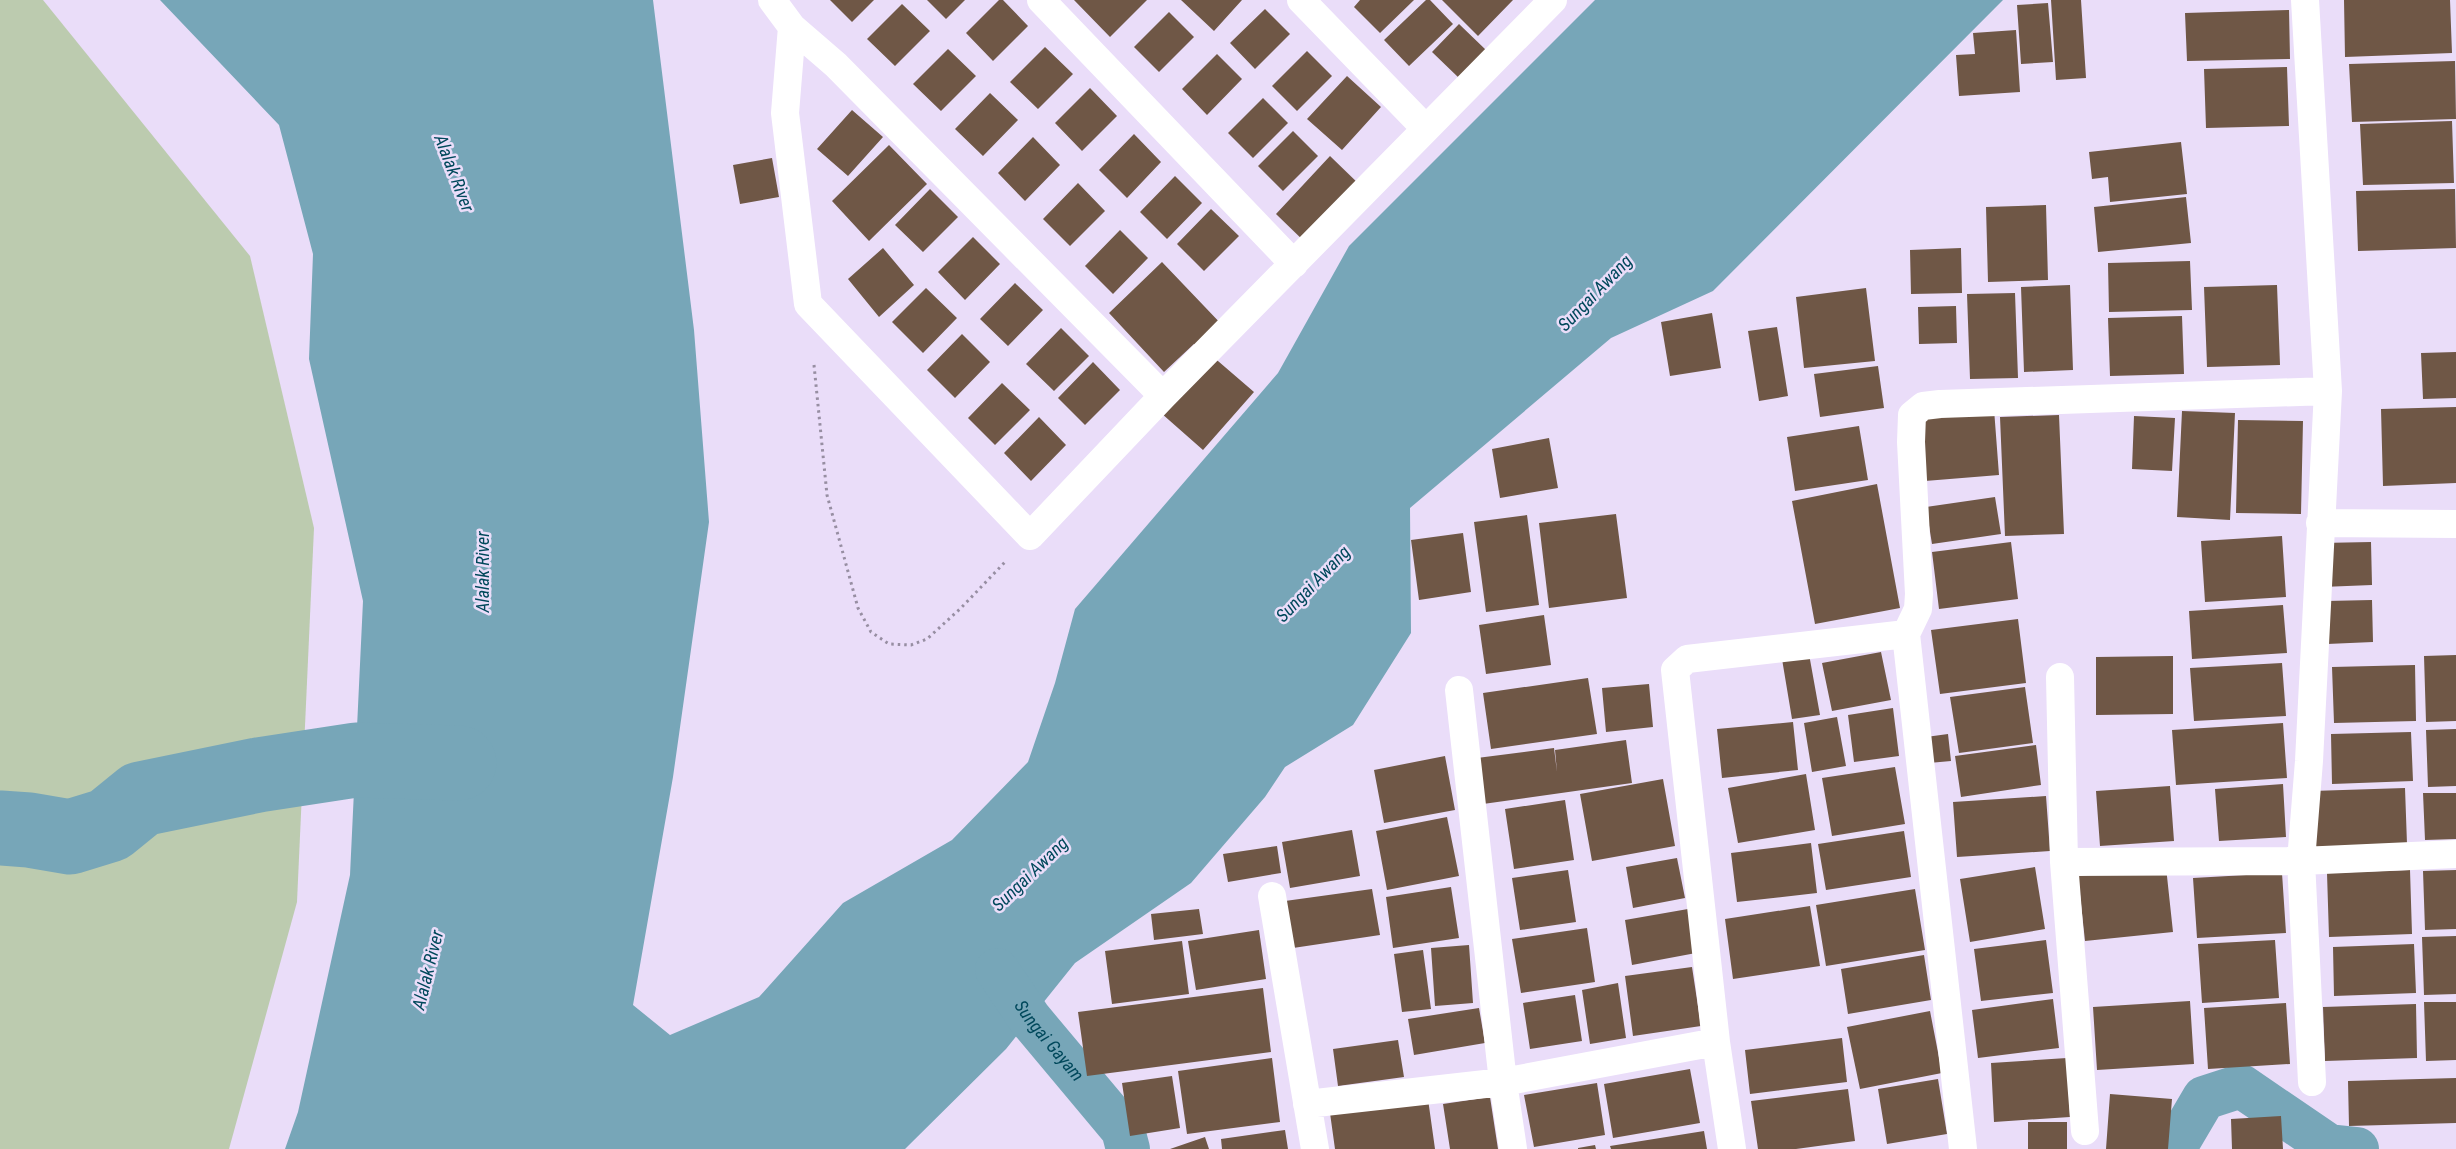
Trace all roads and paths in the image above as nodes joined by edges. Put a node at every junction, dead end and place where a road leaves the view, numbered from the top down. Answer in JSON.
{"nodes":[{"id":1,"x":772,"y":0,"type":"edge"},
{"id":2,"x":1041,"y":0,"type":"edge"},
{"id":3,"x":1301,"y":0,"type":"edge"},
{"id":4,"x":1554,"y":0,"type":"edge"},
{"id":5,"x":2305,"y":0,"type":"edge"},
{"id":6,"x":792,"y":27,"type":"junction"},
{"id":7,"x":1426,"y":129,"type":"junction"},
{"id":8,"x":1294,"y":264,"type":"junction"},
{"id":9,"x":814,"y":361,"type":"dead end"},
{"id":10,"x":2328,"y":391,"type":"junction"},
{"id":11,"x":1163,"y":396,"type":"junction"},
{"id":12,"x":2320,"y":523,"type":"junction"},
{"id":13,"x":2456,"y":524,"type":"edge"},
{"id":14,"x":1030,"y":536,"type":"junction"},
{"id":15,"x":1906,"y":634,"type":"junction"},
{"id":16,"x":2060,"y":677,"type":"dead end"},
{"id":17,"x":1458,"y":690,"type":"dead end"},
{"id":18,"x":2456,"y":854,"type":"edge"},
{"id":19,"x":2301,"y":861,"type":"junction"},
{"id":20,"x":2064,"y":862,"type":"junction"},
{"id":21,"x":1272,"y":896,"type":"dead end"},
{"id":22,"x":1716,"y":1042,"type":"junction"},
{"id":23,"x":1503,"y":1082,"type":"junction"},
{"id":24,"x":2312,"y":1082,"type":"dead end"},
{"id":25,"x":1308,"y":1104,"type":"junction"},
{"id":26,"x":2085,"y":1130,"type":"dead end"},
{"id":27,"x":1315,"y":1149,"type":"edge"},
{"id":28,"x":1513,"y":1149,"type":"edge"},
{"id":29,"x":1732,"y":1149,"type":"edge"},
{"id":30,"x":1963,"y":1149,"type":"edge"}],
"edges":[{"from":1,"to":6,"type":"street"},
{"from":2,"to":8,"type":"street"},
{"from":3,"to":7,"type":"street"},
{"from":4,"to":7,"type":"street"},
{"from":5,"to":10,"type":"street"},
{"from":6,"to":11,"type":"street"},
{"from":6,"to":14,"type":"street"},
{"from":7,"to":8,"type":"street"},
{"from":8,"to":11,"type":"street"},
{"from":9,"to":14,"type":"path"},
{"from":10,"to":12,"type":"street"},
{"from":10,"to":15,"type":"street"},
{"from":11,"to":14,"type":"street"},
{"from":12,"to":13,"type":"street"},
{"from":12,"to":19,"type":"street"},
{"from":15,"to":22,"type":"street"},
{"from":15,"to":30,"type":"street"},
{"from":16,"to":20,"type":"street"},
{"from":17,"to":23,"type":"street"},
{"from":18,"to":19,"type":"street"},
{"from":19,"to":20,"type":"street"},
{"from":19,"to":24,"type":"street"},
{"from":20,"to":26,"type":"street"},
{"from":21,"to":25,"type":"street"},
{"from":22,"to":23,"type":"street"},
{"from":22,"to":29,"type":"street"},
{"from":23,"to":25,"type":"street"},
{"from":23,"to":28,"type":"street"},
{"from":25,"to":27,"type":"street"}]}
